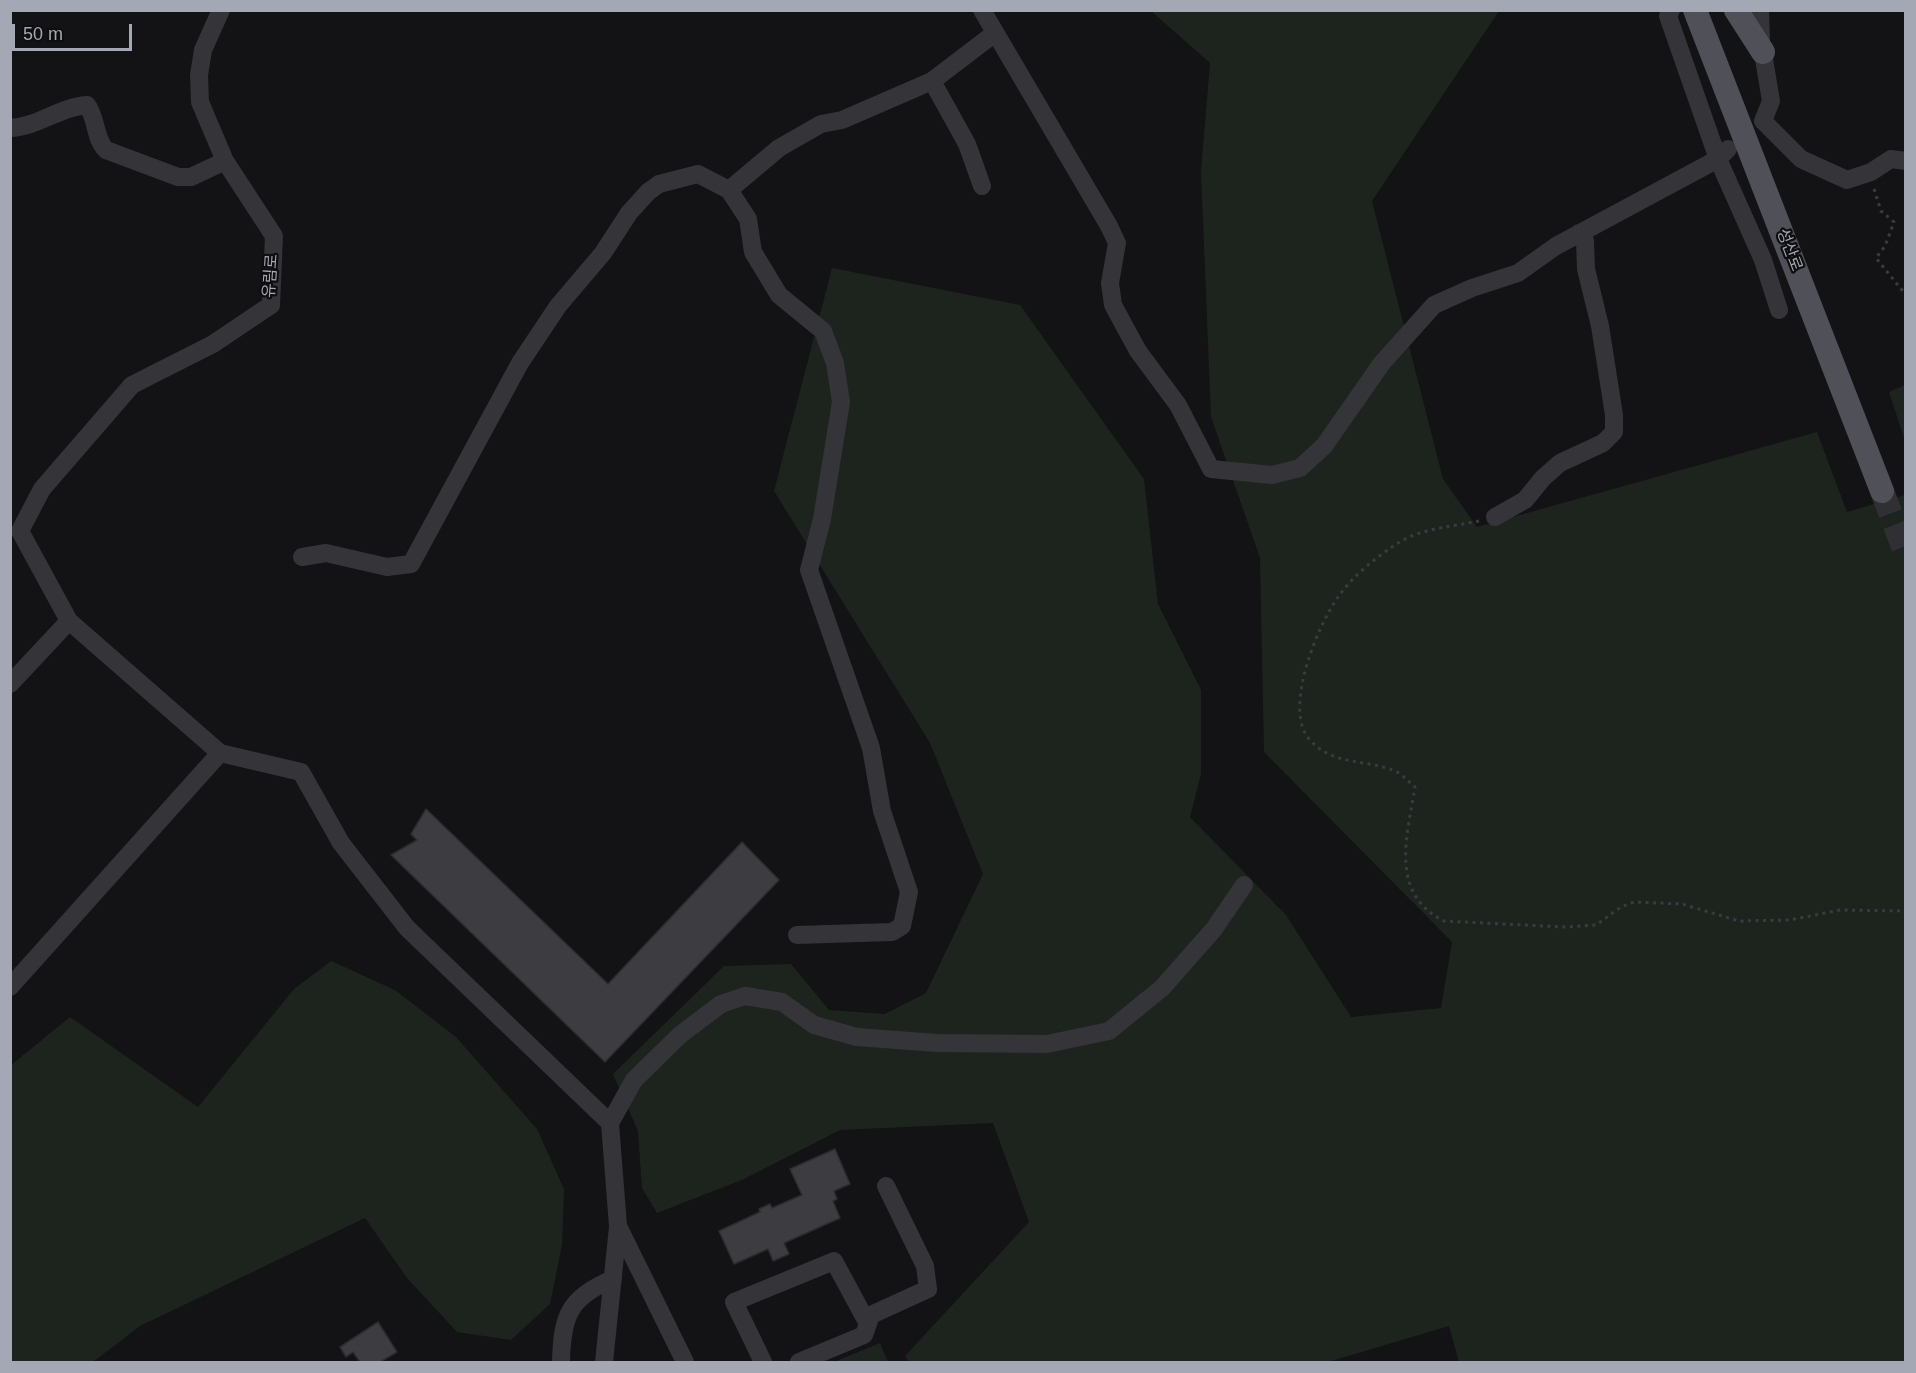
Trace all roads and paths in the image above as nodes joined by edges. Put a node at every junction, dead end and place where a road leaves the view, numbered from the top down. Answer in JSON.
{"nodes":[{"id":1,"x":221,"y":10,"type":"edge"},
{"id":2,"x":982,"y":10,"type":"edge"},
{"id":3,"x":1671,"y":10,"type":"edge"},
{"id":4,"x":1695,"y":10,"type":"edge"},
{"id":5,"x":1736,"y":10,"type":"edge"},
{"id":6,"x":1760,"y":10,"type":"edge"},
{"id":7,"x":995,"y":33,"type":"junction"},
{"id":8,"x":1763,"y":52,"type":"junction"},
{"id":9,"x":932,"y":81,"type":"junction"},
{"id":10,"x":10,"y":128,"type":"edge"},
{"id":11,"x":1723,"y":154,"type":"junction"},
{"id":12,"x":225,"y":161,"type":"junction"},
{"id":13,"x":1905,"y":161,"type":"edge"},
{"id":14,"x":1871,"y":172,"type":"junction"},
{"id":15,"x":982,"y":186,"type":"dead end"},
{"id":16,"x":729,"y":190,"type":"junction"},
{"id":17,"x":1579,"y":233,"type":"junction"},
{"id":18,"x":1905,"y":295,"type":"edge"},
{"id":19,"x":1779,"y":310,"type":"dead end"},
{"id":20,"x":1882,"y":491,"type":"tunnel mouth"},
{"id":21,"x":1495,"y":517,"type":"joint"},
{"id":22,"x":302,"y":557,"type":"dead end"},
{"id":23,"x":69,"y":621,"type":"junction"},
{"id":24,"x":10,"y":684,"type":"edge"},
{"id":25,"x":220,"y":753,"type":"junction"},
{"id":26,"x":1244,"y":885,"type":"dead end"},
{"id":27,"x":1905,"y":911,"type":"edge"},
{"id":28,"x":797,"y":935,"type":"dead end"},
{"id":29,"x":10,"y":987,"type":"edge"},
{"id":30,"x":610,"y":1123,"type":"junction"},
{"id":31,"x":886,"y":1186,"type":"dead end"},
{"id":32,"x":618,"y":1226,"type":"junction"},
{"id":33,"x":613,"y":1279,"type":"junction"},
{"id":34,"x":868,"y":1324,"type":"junction"},
{"id":35,"x":561,"y":1362,"type":"edge"},
{"id":36,"x":604,"y":1362,"type":"edge"},
{"id":37,"x":685,"y":1362,"type":"edge"},
{"id":38,"x":763,"y":1362,"type":"edge"},
{"id":39,"x":799,"y":1362,"type":"edge"}],
"edges":[{"from":1,"to":12,"type":"street","name":"유림로"},
{"from":2,"to":7,"type":"street"},
{"from":3,"to":11,"type":"street"},
{"from":4,"to":20,"type":"main road","name":"성산로"},
{"from":5,"to":8,"type":"main road"},
{"from":6,"to":8,"type":"street"},
{"from":7,"to":9,"type":"street"},
{"from":7,"to":17,"type":"street"},
{"from":8,"to":14,"type":"street"},
{"from":9,"to":15,"type":"street"},
{"from":9,"to":16,"type":"street"},
{"from":10,"to":12,"type":"street"},
{"from":11,"to":17,"type":"street"},
{"from":11,"to":19,"type":"street"},
{"from":12,"to":23,"type":"street","name":"유림로"},
{"from":13,"to":14,"type":"street"},
{"from":14,"to":18,"type":"path"},
{"from":16,"to":22,"type":"street"},
{"from":16,"to":28,"type":"street"},
{"from":17,"to":21,"type":"street"},
{"from":21,"to":27,"type":"path"},
{"from":23,"to":24,"type":"street"},
{"from":23,"to":25,"type":"street"},
{"from":25,"to":29,"type":"street"},
{"from":25,"to":30,"type":"street"},
{"from":26,"to":30,"type":"street"},
{"from":30,"to":32,"type":"street"},
{"from":31,"to":34,"type":"street"},
{"from":32,"to":33,"type":"street"},
{"from":32,"to":37,"type":"street"},
{"from":33,"to":35,"type":"street"},
{"from":33,"to":36,"type":"street"},
{"from":34,"to":38,"type":"street"},
{"from":34,"to":39,"type":"street"}]}
